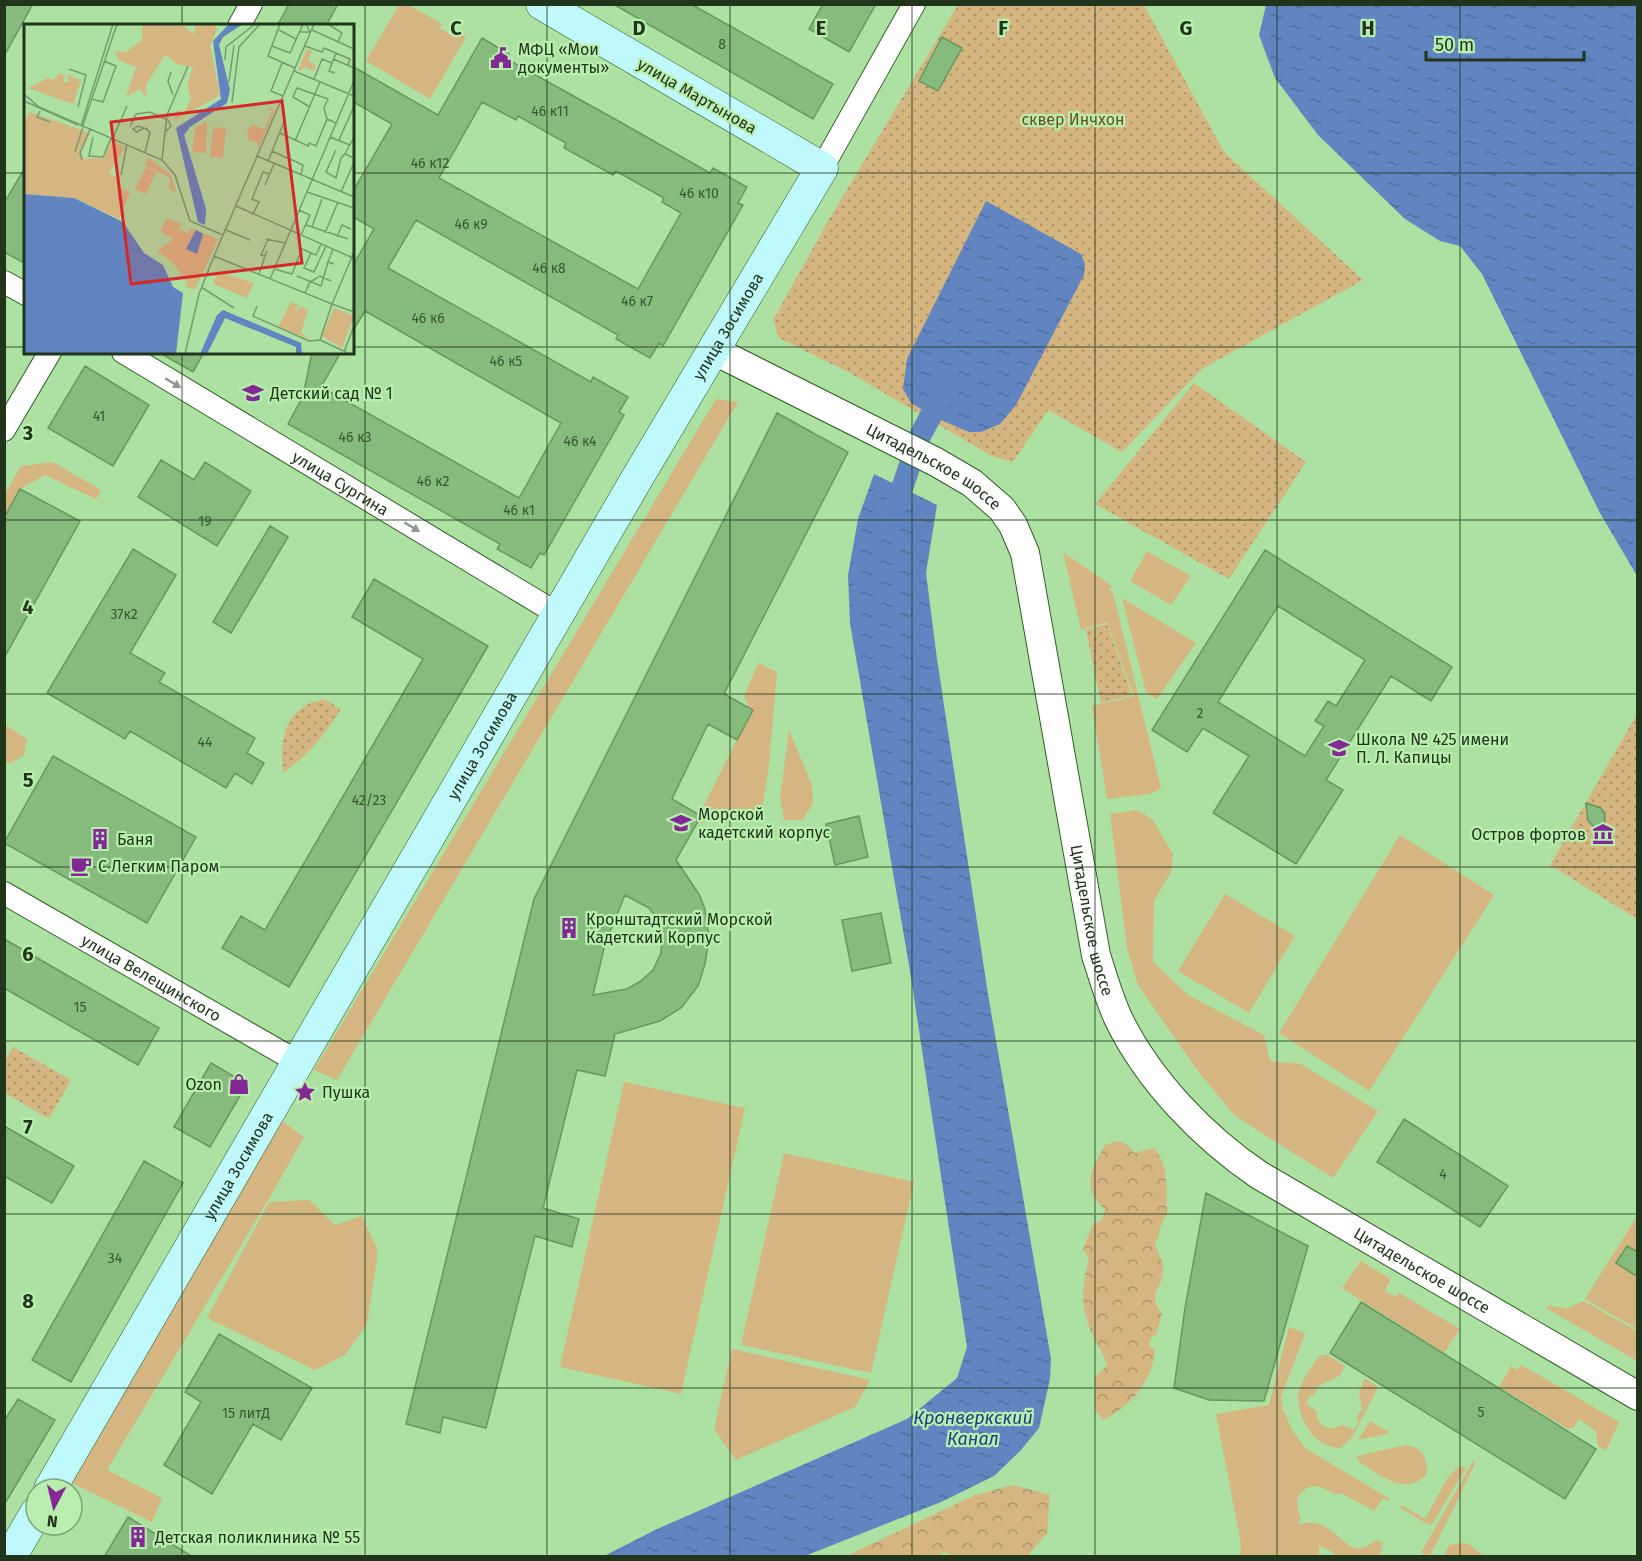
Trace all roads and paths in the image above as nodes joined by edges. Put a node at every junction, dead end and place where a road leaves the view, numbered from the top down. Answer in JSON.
{"nodes":[{"id":1,"x":251,"y":4,"type":"edge"},
{"id":2,"x":542,"y":4,"type":"edge"},
{"id":3,"x":914,"y":4,"type":"edge"},
{"id":4,"x":240,"y":24,"type":"edge"},
{"id":5,"x":822,"y":168,"type":"junction"},
{"id":6,"x":4,"y":282,"type":"edge"},
{"id":7,"x":24,"y":293,"type":"edge"},
{"id":8,"x":713,"y":350,"type":"junction"},
{"id":9,"x":49,"y":354,"type":"edge"},
{"id":10,"x":126,"y":354,"type":"edge"},
{"id":11,"x":4,"y":430,"type":"edge"},
{"id":12,"x":558,"y":614,"type":"junction"},
{"id":13,"x":4,"y":893,"type":"edge"},
{"id":14,"x":298,"y":1062,"type":"junction"},
{"id":15,"x":1638,"y":1396,"type":"edge"},
{"id":16,"x":57,"y":1477,"type":"edge"},
{"id":17,"x":24,"y":1534,"type":"edge"},
{"id":18,"x":11,"y":1557,"type":"edge"}],
"edges":[{"from":1,"to":4,"type":"street"},
{"from":2,"to":5,"type":"main road","name":"улица Мартынова"},
{"from":3,"to":5,"type":"street","name":"улица Зосимова"},
{"from":5,"to":8,"type":"main road","name":"улица Зосимова"},
{"from":6,"to":7,"type":"street"},
{"from":8,"to":12,"type":"main road","name":"улица Зосимова"},
{"from":8,"to":15,"type":"street","name":"Цитадельское шоссе"},
{"from":9,"to":11,"type":"street"},
{"from":10,"to":12,"type":"street","name":"улица Сургина","one_way":true},
{"from":12,"to":14,"type":"main road","name":"улица Зосимова"},
{"from":13,"to":14,"type":"street","name":"улица Велещинского"},
{"from":14,"to":16,"type":"main road","name":"улица Зосимова"},
{"from":17,"to":18,"type":"main road"}]}
